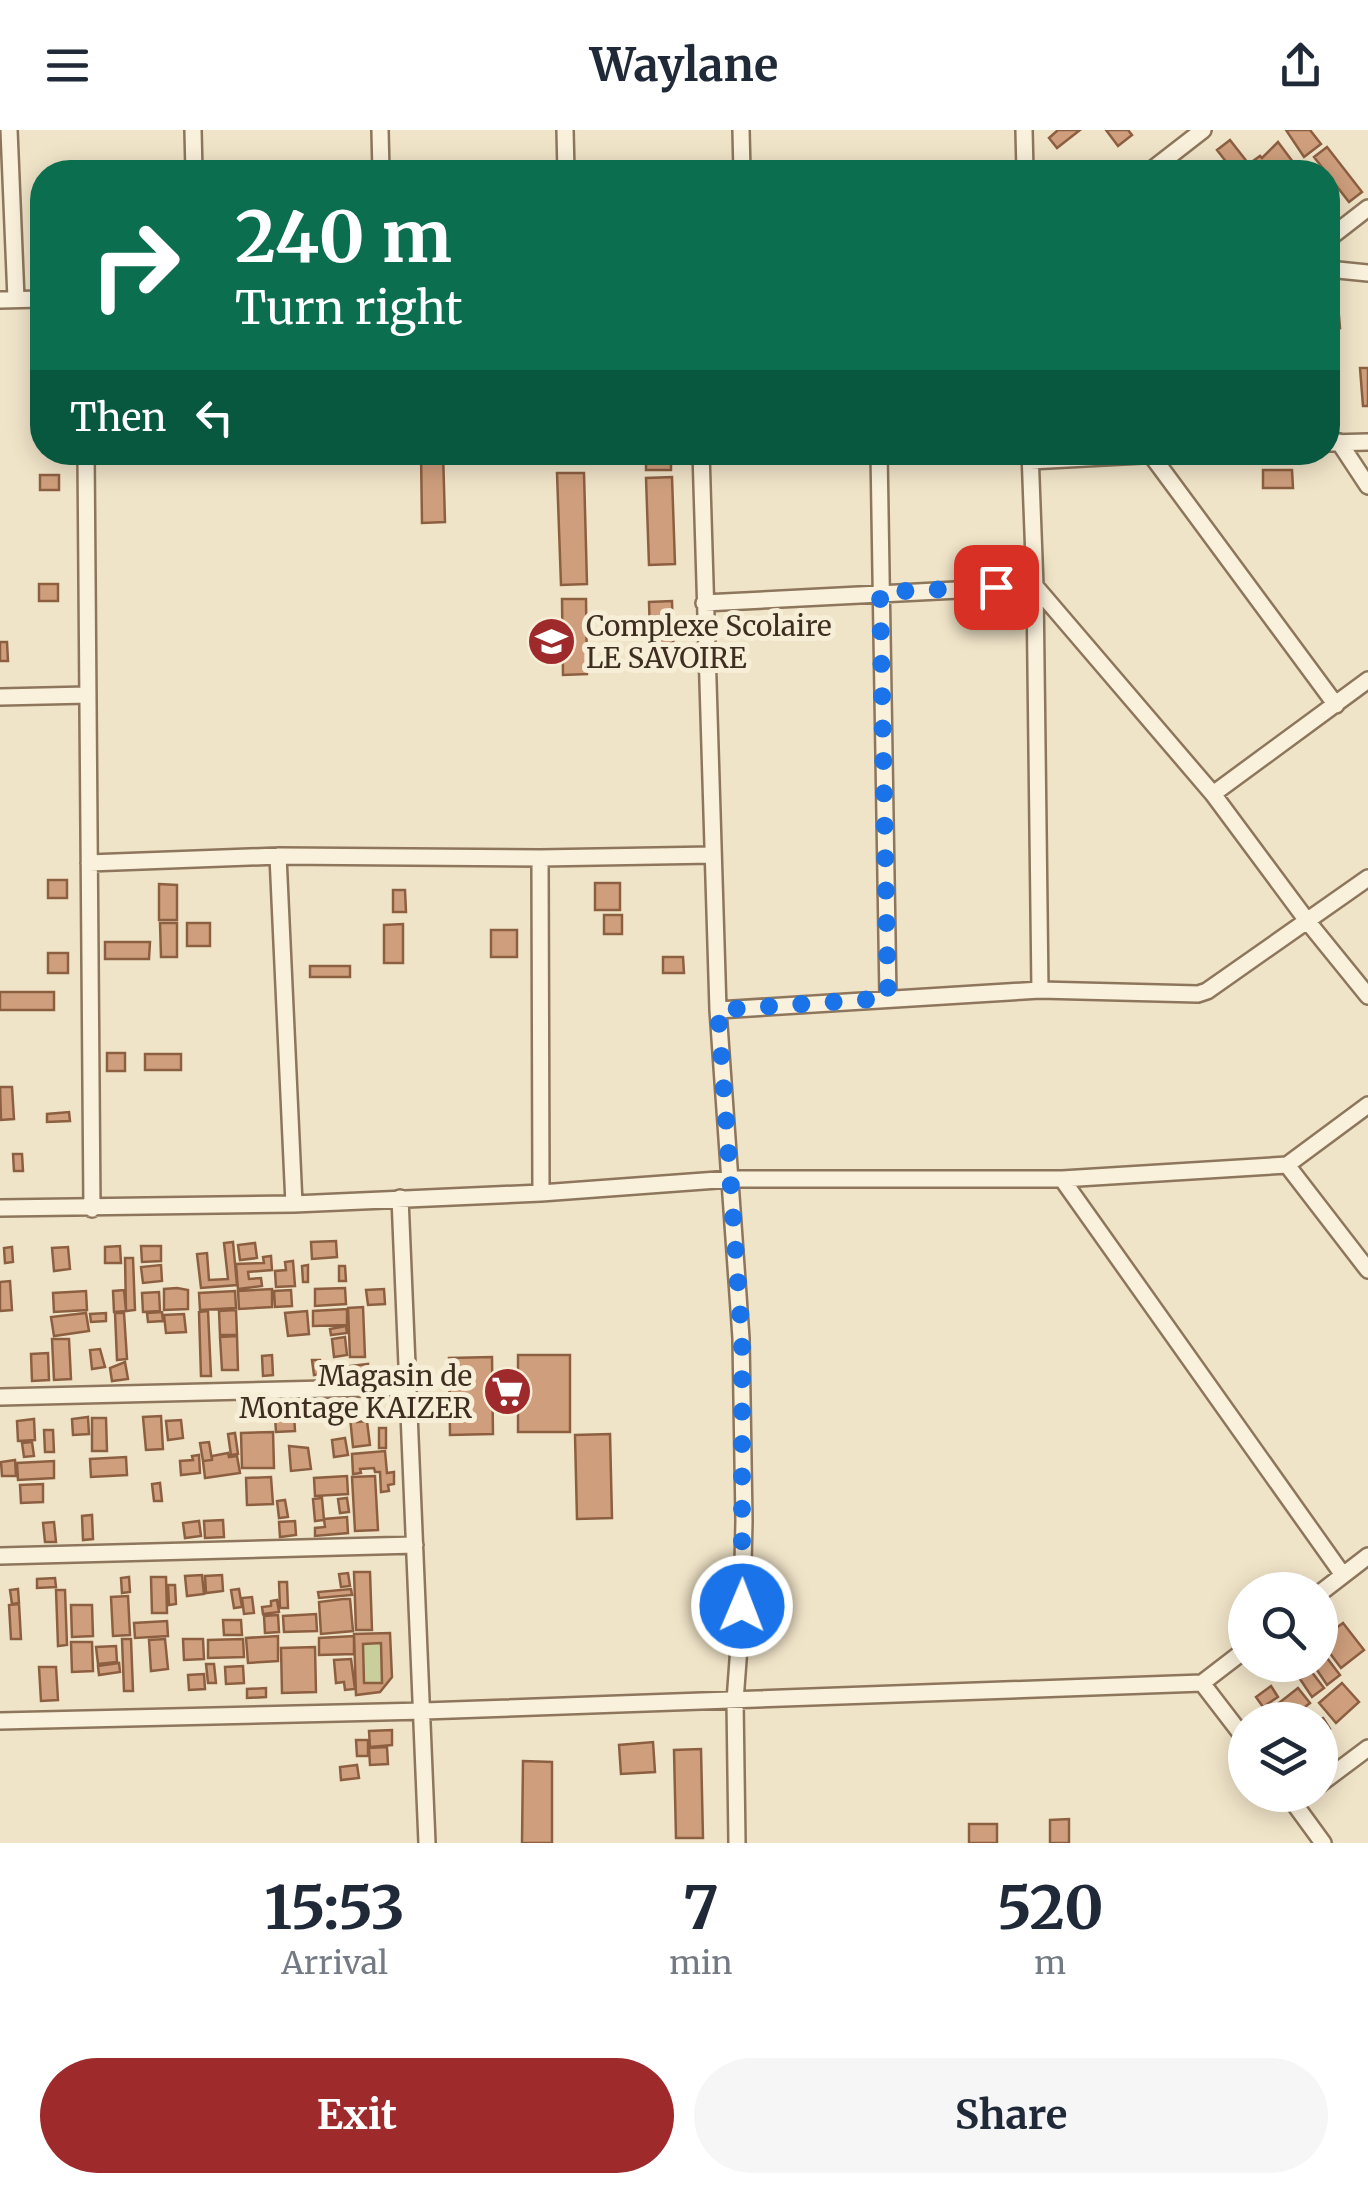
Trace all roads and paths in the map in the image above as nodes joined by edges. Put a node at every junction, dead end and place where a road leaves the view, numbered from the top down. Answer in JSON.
{"nodes":[{"id":1,"x":8,"y":130,"type":"edge"},
{"id":2,"x":193,"y":130,"type":"edge"},
{"id":3,"x":380,"y":130,"type":"edge"},
{"id":4,"x":566,"y":130,"type":"edge"},
{"id":5,"x":741,"y":130,"type":"edge"},
{"id":6,"x":1024,"y":130,"type":"edge"},
{"id":7,"x":1203,"y":130,"type":"edge"},
{"id":8,"x":194,"y":160,"type":"edge"},
{"id":9,"x":381,"y":160,"type":"edge"},
{"id":10,"x":566,"y":160,"type":"edge"},
{"id":11,"x":742,"y":160,"type":"edge"},
{"id":12,"x":1025,"y":160,"type":"edge"},
{"id":13,"x":1164,"y":160,"type":"edge"},
{"id":14,"x":1368,"y":208,"type":"edge"},
{"id":15,"x":1340,"y":230,"type":"edge"},
{"id":16,"x":1340,"y":270,"type":"edge"},
{"id":17,"x":1368,"y":272,"type":"edge"},
{"id":18,"x":8,"y":300,"type":"edge"},
{"id":19,"x":1368,"y":442,"type":"edge"},
{"id":20,"x":1340,"y":443,"type":"edge"},
{"id":21,"x":1340,"y":452,"type":"edge"},
{"id":22,"x":86,"y":465,"type":"edge"},
{"id":23,"x":701,"y":465,"type":"edge"},
{"id":24,"x":879,"y":465,"type":"edge"},
{"id":25,"x":1030,"y":465,"type":"edge"},
{"id":26,"x":1159,"y":465,"type":"edge"},
{"id":27,"x":1368,"y":486,"type":"edge"},
{"id":28,"x":1035,"y":586,"type":"junction"},
{"id":29,"x":880,"y":592,"type":"junction"},
{"id":30,"x":704,"y":603,"type":"junction"},
{"id":31,"x":1368,"y":680,"type":"edge"},
{"id":32,"x":88,"y":695,"type":"junction"},
{"id":33,"x":0,"y":697,"type":"edge"},
{"id":34,"x":1336,"y":704,"type":"junction"},
{"id":35,"x":1213,"y":794,"type":"junction"},
{"id":36,"x":713,"y":855,"type":"junction"},
{"id":37,"x":278,"y":856,"type":"junction"},
{"id":38,"x":540,"y":858,"type":"junction"},
{"id":39,"x":88,"y":863,"type":"junction"},
{"id":40,"x":1368,"y":878,"type":"edge"},
{"id":41,"x":1308,"y":922,"type":"junction"},
{"id":42,"x":1040,"y":990,"type":"junction"},
{"id":43,"x":1368,"y":996,"type":"edge"},
{"id":44,"x":888,"y":998,"type":"junction"},
{"id":45,"x":718,"y":1010,"type":"junction"},
{"id":46,"x":1368,"y":1105,"type":"edge"},
{"id":47,"x":1287,"y":1164,"type":"junction"},
{"id":48,"x":731,"y":1179,"type":"junction"},
{"id":49,"x":1062,"y":1179,"type":"junction"},
{"id":50,"x":541,"y":1194,"type":"junction"},
{"id":51,"x":400,"y":1198,"type":"junction"},
{"id":52,"x":294,"y":1204,"type":"junction"},
{"id":53,"x":0,"y":1208,"type":"edge"},
{"id":54,"x":92,"y":1209,"type":"junction"},
{"id":55,"x":1368,"y":1270,"type":"edge"},
{"id":56,"x":406,"y":1386,"type":"junction"},
{"id":57,"x":0,"y":1396,"type":"edge"},
{"id":58,"x":415,"y":1544,"type":"junction"},
{"id":59,"x":0,"y":1556,"type":"edge"},
{"id":60,"x":1368,"y":1556,"type":"edge"},
{"id":61,"x":1343,"y":1576,"type":"junction"},
{"id":62,"x":1338,"y":1580,"type":"edge"},
{"id":63,"x":1228,"y":1663,"type":"edge"},
{"id":64,"x":1202,"y":1683,"type":"junction"},
{"id":65,"x":735,"y":1701,"type":"junction"},
{"id":66,"x":424,"y":1711,"type":"junction"},
{"id":67,"x":1228,"y":1717,"type":"edge"},
{"id":68,"x":0,"y":1720,"type":"edge"},
{"id":69,"x":1368,"y":1748,"type":"edge"},
{"id":70,"x":1338,"y":1770,"type":"edge"},
{"id":71,"x":1305,"y":1812,"type":"edge"},
{"id":72,"x":427,"y":1843,"type":"edge"},
{"id":73,"x":737,"y":1843,"type":"edge"},
{"id":74,"x":1323,"y":1843,"type":"edge"}],
"edges":[{"from":1,"to":18,"type":"street"},
{"from":2,"to":8,"type":"street"},
{"from":3,"to":9,"type":"street"},
{"from":4,"to":10,"type":"street"},
{"from":5,"to":11,"type":"street"},
{"from":6,"to":12,"type":"street"},
{"from":7,"to":13,"type":"street"},
{"from":14,"to":15,"type":"street"},
{"from":16,"to":17,"type":"street"},
{"from":19,"to":20,"type":"street"},
{"from":21,"to":27,"type":"street"},
{"from":22,"to":32,"type":"street"},
{"from":23,"to":30,"type":"street"},
{"from":24,"to":29,"type":"street"},
{"from":25,"to":28,"type":"street"},
{"from":26,"to":34,"type":"street"},
{"from":28,"to":29,"type":"street"},
{"from":28,"to":35,"type":"street"},
{"from":28,"to":42,"type":"street"},
{"from":29,"to":30,"type":"street"},
{"from":29,"to":44,"type":"street"},
{"from":30,"to":36,"type":"street"},
{"from":31,"to":34,"type":"street"},
{"from":32,"to":33,"type":"street"},
{"from":32,"to":39,"type":"street"},
{"from":34,"to":35,"type":"street"},
{"from":35,"to":41,"type":"street"},
{"from":36,"to":38,"type":"street"},
{"from":36,"to":45,"type":"street"},
{"from":37,"to":38,"type":"street"},
{"from":37,"to":39,"type":"street"},
{"from":37,"to":52,"type":"street"},
{"from":38,"to":50,"type":"street"},
{"from":39,"to":54,"type":"street"},
{"from":40,"to":41,"type":"street"},
{"from":41,"to":42,"type":"street"},
{"from":41,"to":43,"type":"street"},
{"from":42,"to":44,"type":"street"},
{"from":44,"to":45,"type":"street"},
{"from":45,"to":48,"type":"street"},
{"from":46,"to":47,"type":"street"},
{"from":47,"to":49,"type":"street"},
{"from":47,"to":55,"type":"street"},
{"from":48,"to":49,"type":"street"},
{"from":48,"to":50,"type":"street"},
{"from":48,"to":65,"type":"street"},
{"from":49,"to":61,"type":"street"},
{"from":50,"to":51,"type":"street"},
{"from":51,"to":52,"type":"street"},
{"from":51,"to":56,"type":"street"},
{"from":52,"to":54,"type":"street"},
{"from":53,"to":54,"type":"street"},
{"from":56,"to":57,"type":"street"},
{"from":56,"to":58,"type":"street"},
{"from":58,"to":59,"type":"street"},
{"from":58,"to":66,"type":"street"},
{"from":60,"to":61,"type":"street"},
{"from":61,"to":62,"type":"street"},
{"from":63,"to":64,"type":"street"},
{"from":64,"to":65,"type":"street"},
{"from":64,"to":67,"type":"street"},
{"from":65,"to":66,"type":"street"},
{"from":65,"to":73,"type":"street"},
{"from":66,"to":68,"type":"street"},
{"from":66,"to":72,"type":"street"},
{"from":69,"to":70,"type":"street"},
{"from":71,"to":74,"type":"street"}]}
